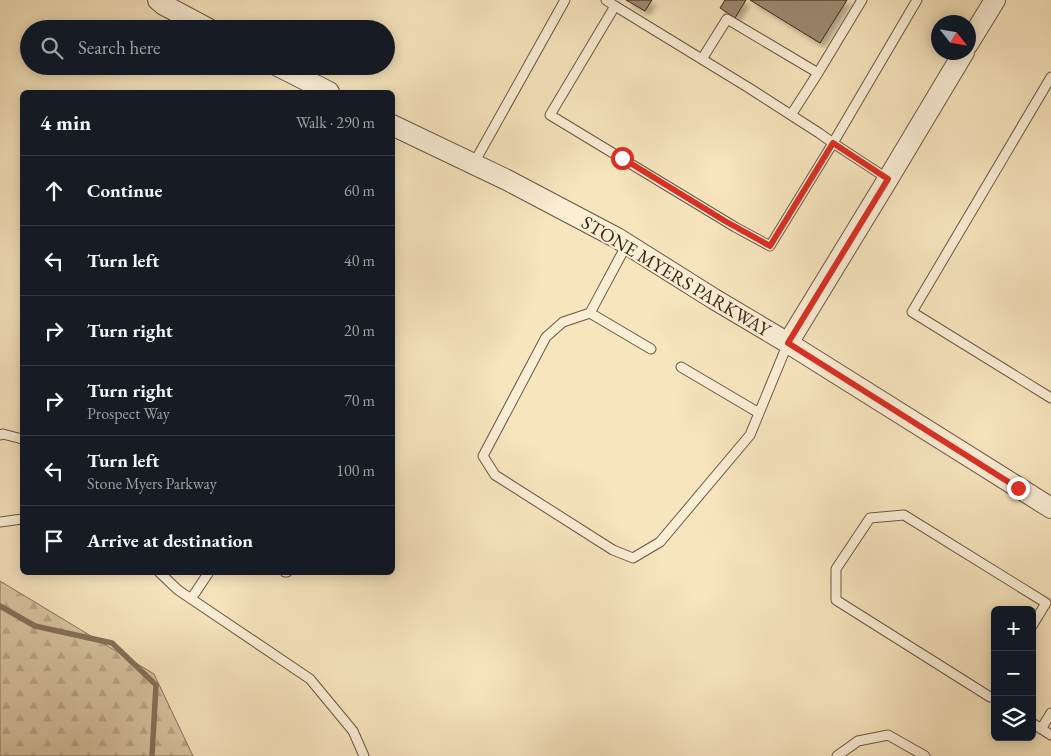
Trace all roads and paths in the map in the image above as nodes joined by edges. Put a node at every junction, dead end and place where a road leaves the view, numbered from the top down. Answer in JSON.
{"nodes":[{"id":1,"x":158,"y":0,"type":"edge"},
{"id":2,"x":565,"y":0,"type":"edge"},
{"id":3,"x":606,"y":0,"type":"edge"},
{"id":4,"x":862,"y":0,"type":"edge"},
{"id":5,"x":917,"y":0,"type":"edge"},
{"id":6,"x":995,"y":0,"type":"edge"},
{"id":7,"x":615,"y":6,"type":"junction"},
{"id":8,"x":192,"y":20,"type":"edge"},
{"id":9,"x":976,"y":31,"type":"edge"},
{"id":10,"x":702,"y":59,"type":"junction"},
{"id":11,"x":959,"y":60,"type":"edge"},
{"id":12,"x":818,"y":73,"type":"junction"},
{"id":13,"x":296,"y":75,"type":"edge"},
{"id":14,"x":1051,"y":77,"type":"edge"},
{"id":15,"x":325,"y":90,"type":"edge"},
{"id":16,"x":791,"y":115,"type":"junction"},
{"id":17,"x":395,"y":126,"type":"edge"},
{"id":18,"x":833,"y":143,"type":"junction"},
{"id":19,"x":474,"y":163,"type":"junction"},
{"id":20,"x":888,"y":179,"type":"junction"},
{"id":21,"x":627,"y":244,"type":"junction"},
{"id":22,"x":590,"y":313,"type":"junction"},
{"id":23,"x":788,"y":343,"type":"junction"},
{"id":24,"x":651,"y":349,"type":"dead end"},
{"id":25,"x":681,"y":366,"type":"dead end"},
{"id":26,"x":1051,"y":398,"type":"edge"},
{"id":27,"x":759,"y":413,"type":"junction"},
{"id":28,"x":0,"y":435,"type":"edge"},
{"id":29,"x":20,"y":438,"type":"edge"},
{"id":30,"x":1051,"y":508,"type":"edge"},
{"id":31,"x":20,"y":519,"type":"edge"},
{"id":32,"x":0,"y":522,"type":"edge"},
{"id":33,"x":162,"y":575,"type":"edge"},
{"id":34,"x":207,"y":575,"type":"edge"},
{"id":35,"x":191,"y":599,"type":"junction"},
{"id":36,"x":1049,"y":601,"type":"edge"},
{"id":37,"x":1036,"y":620,"type":"edge"},
{"id":38,"x":991,"y":697,"type":"edge"},
{"id":39,"x":1051,"y":713,"type":"edge"},
{"id":40,"x":1036,"y":726,"type":"edge"},
{"id":41,"x":1041,"y":729,"type":"junction"},
{"id":42,"x":1051,"y":735,"type":"edge"},
{"id":43,"x":364,"y":756,"type":"edge"},
{"id":44,"x":837,"y":756,"type":"edge"},
{"id":45,"x":925,"y":756,"type":"edge"}],
"edges":[{"from":1,"to":8,"type":"street"},
{"from":2,"to":19,"type":"lane"},
{"from":3,"to":7,"type":"lane"},
{"from":4,"to":12,"type":"lane"},
{"from":5,"to":18,"type":"lane"},
{"from":6,"to":9,"type":"street"},
{"from":7,"to":10,"type":"lane"},
{"from":7,"to":18,"type":"lane"},
{"from":10,"to":12,"type":"lane"},
{"from":10,"to":16,"type":"lane"},
{"from":11,"to":20,"type":"street"},
{"from":12,"to":16,"type":"lane"},
{"from":13,"to":15,"type":"street"},
{"from":14,"to":26,"type":"lane"},
{"from":16,"to":18,"type":"lane"},
{"from":17,"to":19,"type":"street","name":"STONE MYERS PARKWAY"},
{"from":18,"to":20,"type":"lane"},
{"from":19,"to":21,"type":"street","name":"STONE MYERS PARKWAY"},
{"from":20,"to":23,"type":"street"},
{"from":21,"to":22,"type":"lane"},
{"from":21,"to":23,"type":"street","name":"STONE MYERS PARKWAY"},
{"from":22,"to":24,"type":"lane"},
{"from":22,"to":27,"type":"lane"},
{"from":23,"to":27,"type":"lane"},
{"from":23,"to":30,"type":"street","name":"STONE MYERS PARKWAY"},
{"from":25,"to":27,"type":"lane"},
{"from":28,"to":29,"type":"lane"},
{"from":31,"to":32,"type":"lane"},
{"from":33,"to":35,"type":"lane"},
{"from":34,"to":35,"type":"lane"},
{"from":35,"to":43,"type":"lane"},
{"from":36,"to":37,"type":"lane"},
{"from":36,"to":38,"type":"lane"},
{"from":39,"to":41,"type":"lane"},
{"from":40,"to":41,"type":"lane"},
{"from":41,"to":42,"type":"lane"},
{"from":44,"to":45,"type":"lane"}]}
